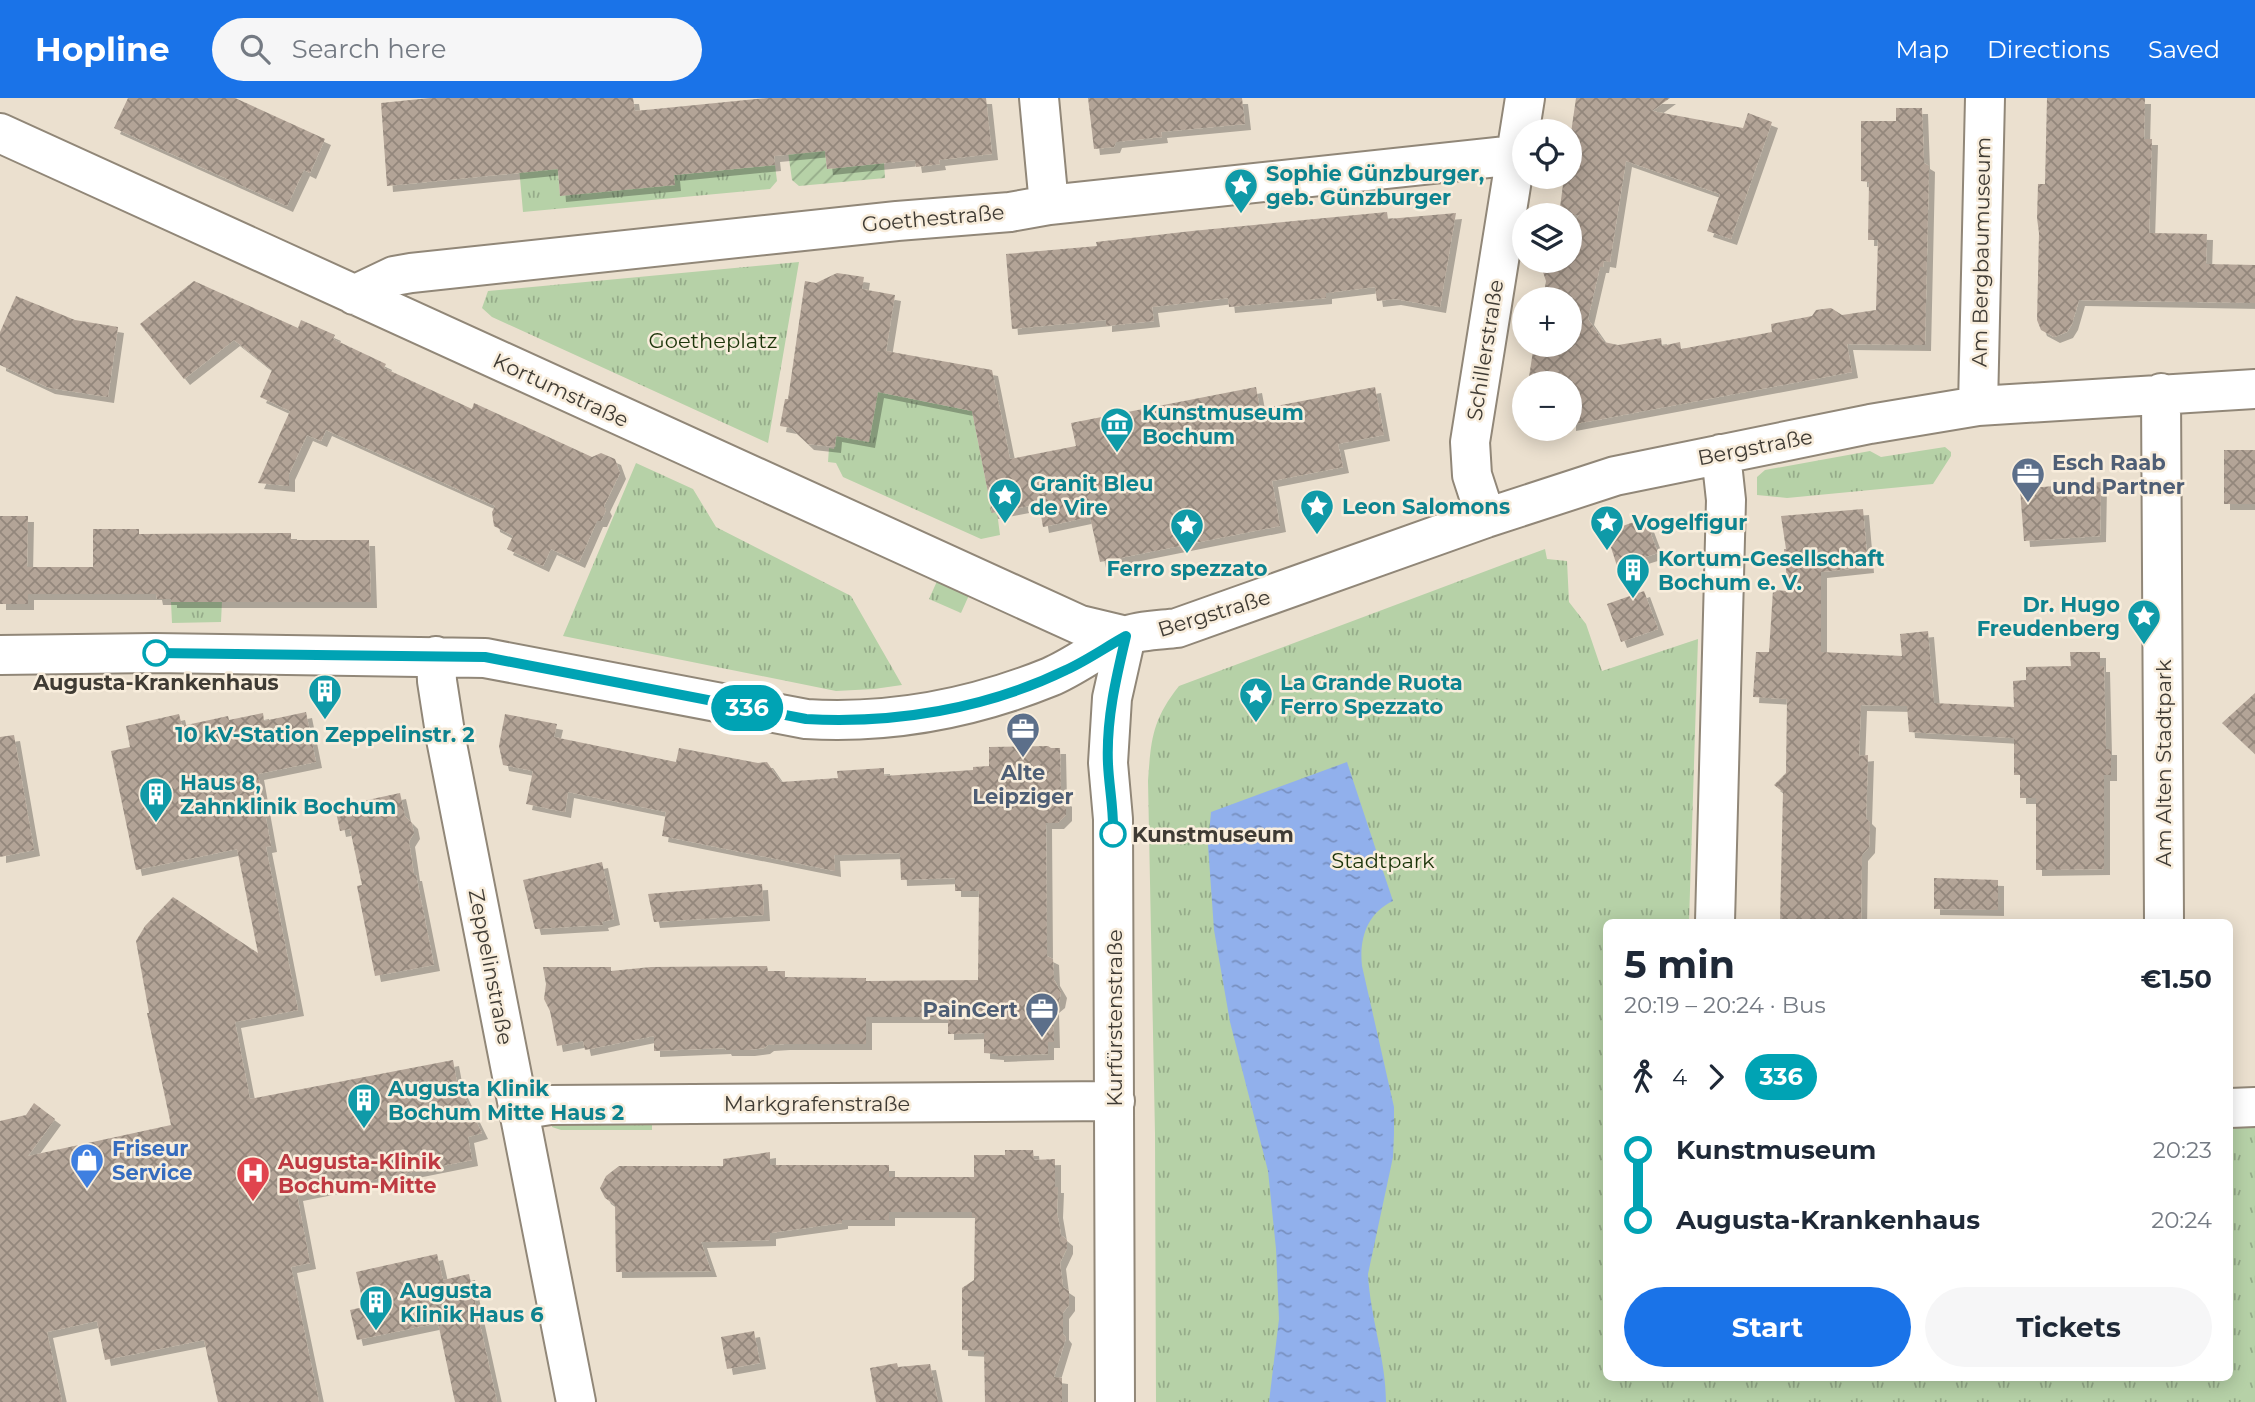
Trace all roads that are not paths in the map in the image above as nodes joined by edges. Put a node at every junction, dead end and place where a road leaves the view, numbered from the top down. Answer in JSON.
{"nodes":[{"id":1,"x":1039,"y":98,"type":"edge"},
{"id":2,"x":1525,"y":98,"type":"edge"},
{"id":3,"x":1985,"y":98,"type":"edge"},
{"id":4,"x":1522,"y":119,"type":"edge"},
{"id":5,"x":0,"y":133,"type":"edge"},
{"id":6,"x":1512,"y":155,"type":"edge"},
{"id":7,"x":1512,"y":180,"type":"edge"},
{"id":8,"x":1049,"y":205,"type":"junction"},
{"id":9,"x":354,"y":295,"type":"junction"},
{"id":10,"x":2255,"y":389,"type":"edge"},
{"id":11,"x":2161,"y":393,"type":"junction"},
{"id":12,"x":1978,"y":406,"type":"junction"},
{"id":13,"x":1721,"y":454,"type":"junction"},
{"id":14,"x":1486,"y":517,"type":"junction"},
{"id":15,"x":1126,"y":636,"type":"junction"},
{"id":16,"x":0,"y":655,"type":"edge"},
{"id":17,"x":436,"y":656,"type":"junction"},
{"id":18,"x":1715,"y":919,"type":"edge"},
{"id":19,"x":2164,"y":919,"type":"edge"},
{"id":20,"x":1115,"y":1101,"type":"junction"},
{"id":21,"x":2255,"y":1107,"type":"edge"},
{"id":22,"x":2233,"y":1108,"type":"edge"},
{"id":23,"x":519,"y":1110,"type":"junction"},
{"id":24,"x":576,"y":1402,"type":"edge"},
{"id":25,"x":1115,"y":1402,"type":"edge"}],
"edges":[{"from":1,"to":8,"type":"street"},
{"from":2,"to":4,"type":"street","name":"Schillerstraße"},
{"from":3,"to":12,"type":"street","name":"Am Bergbaumuseum"},
{"from":5,"to":9,"type":"street","name":"Kortumstraße"},
{"from":6,"to":8,"type":"street","name":"Goethestraße"},
{"from":7,"to":14,"type":"street","name":"Schillerstraße"},
{"from":8,"to":9,"type":"street","name":"Goethestraße"},
{"from":9,"to":15,"type":"street","name":"Kortumstraße"},
{"from":10,"to":11,"type":"street","name":"Bergstraße"},
{"from":11,"to":12,"type":"street","name":"Bergstraße"},
{"from":11,"to":19,"type":"street","name":"Am Alten Stadtpark"},
{"from":12,"to":13,"type":"street","name":"Bergstraße"},
{"from":13,"to":14,"type":"street","name":"Bergstraße"},
{"from":13,"to":18,"type":"street"},
{"from":14,"to":15,"type":"street","name":"Bergstraße"},
{"from":15,"to":17,"type":"street","name":"Bergstraße"},
{"from":15,"to":20,"type":"street","name":"Kurfürstenstraße"},
{"from":16,"to":17,"type":"street","name":"Bergstraße"},
{"from":17,"to":23,"type":"street","name":"Zeppelinstraße"},
{"from":20,"to":23,"type":"street","name":"Markgrafenstraße"},
{"from":20,"to":25,"type":"street","name":"Kurfürstenstraße"},
{"from":21,"to":22,"type":"street"},
{"from":23,"to":24,"type":"street","name":"Zeppelinstraße"}]}
